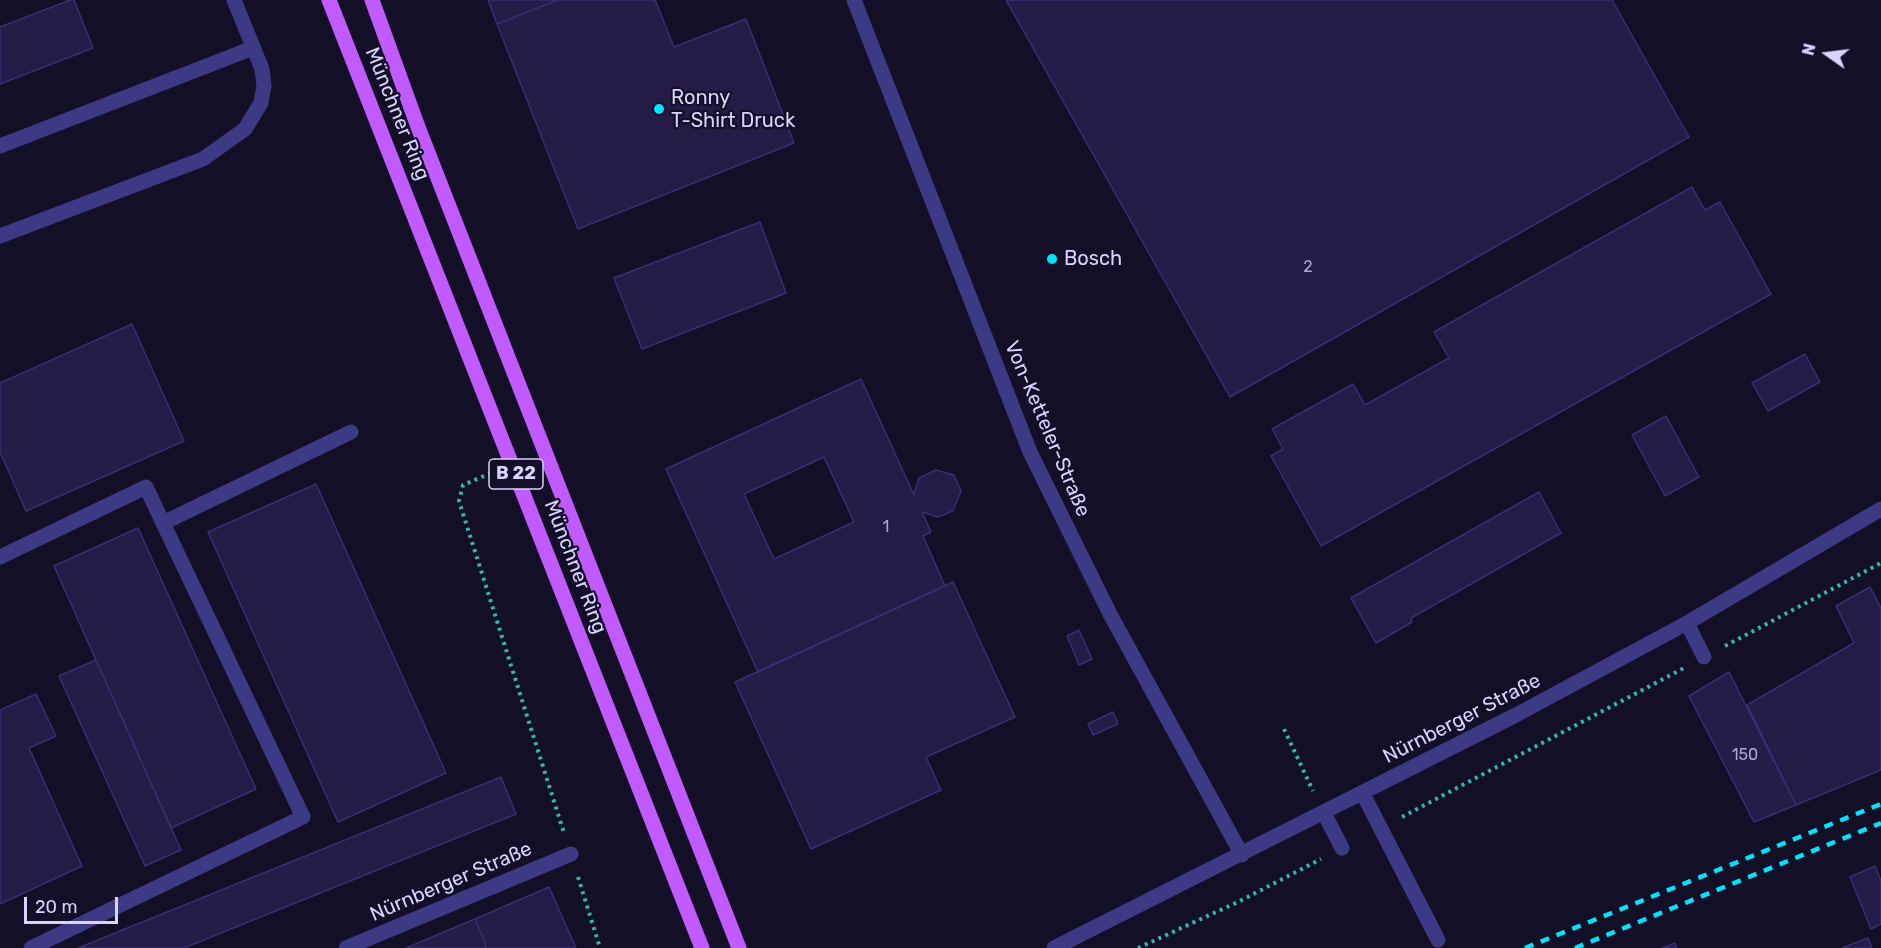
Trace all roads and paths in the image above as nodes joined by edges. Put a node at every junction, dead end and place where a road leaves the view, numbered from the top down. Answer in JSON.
{"nodes":[{"id":1,"x":234,"y":0,"type":"edge"},
{"id":2,"x":329,"y":0,"type":"edge"},
{"id":3,"x":372,"y":0,"type":"edge"},
{"id":4,"x":854,"y":0,"type":"edge"},
{"id":5,"x":253,"y":48,"type":"junction"},
{"id":6,"x":0,"y":146,"type":"edge"},
{"id":7,"x":0,"y":236,"type":"edge"},
{"id":8,"x":351,"y":432,"type":"dead end"},
{"id":9,"x":512,"y":463,"type":"junction"},
{"id":10,"x":1881,"y":509,"type":"edge"},
{"id":11,"x":163,"y":523,"type":"junction"},
{"id":12,"x":0,"y":557,"type":"edge"},
{"id":13,"x":1881,"y":563,"type":"edge"},
{"id":14,"x":1688,"y":623,"type":"junction"},
{"id":15,"x":1704,"y":657,"type":"junction"},
{"id":16,"x":1284,"y":729,"type":"dead end"},
{"id":17,"x":1363,"y":794,"type":"junction"},
{"id":18,"x":1324,"y":813,"type":"junction"},
{"id":19,"x":1380,"y":828,"type":"junction"},
{"id":20,"x":1342,"y":848,"type":"joint"},
{"id":21,"x":571,"y":854,"type":"junction"},
{"id":22,"x":1242,"y":855,"type":"junction"},
{"id":23,"x":1438,"y":940,"type":"dead end"},
{"id":24,"x":31,"y":948,"type":"edge"},
{"id":25,"x":346,"y":948,"type":"edge"},
{"id":26,"x":600,"y":948,"type":"edge"},
{"id":27,"x":702,"y":948,"type":"edge"},
{"id":28,"x":739,"y":948,"type":"edge"},
{"id":29,"x":1054,"y":948,"type":"edge"},
{"id":30,"x":1138,"y":948,"type":"edge"}],
"edges":[{"from":1,"to":5,"type":"street"},
{"from":2,"to":9,"type":"main road","name":"Münchner Ring","number":"B 22"},
{"from":3,"to":28,"type":"main road","name":"Münchner Ring","number":"B 22"},
{"from":4,"to":22,"type":"street","name":"Von-Ketteler-Straße"},
{"from":5,"to":6,"type":"street"},
{"from":5,"to":7,"type":"street"},
{"from":8,"to":11,"type":"street"},
{"from":9,"to":21,"type":"path"},
{"from":9,"to":27,"type":"main road","name":"Münchner Ring","number":"B 22"},
{"from":10,"to":14,"type":"street","name":"Nürnberger Straße"},
{"from":11,"to":12,"type":"street"},
{"from":11,"to":24,"type":"street"},
{"from":13,"to":15,"type":"path"},
{"from":14,"to":15,"type":"street"},
{"from":14,"to":17,"type":"street","name":"Nürnberger Straße"},
{"from":15,"to":19,"type":"path"},
{"from":16,"to":18,"type":"path"},
{"from":17,"to":18,"type":"street","name":"Nürnberger Straße"},
{"from":17,"to":19,"type":"street"},
{"from":18,"to":20,"type":"street"},
{"from":18,"to":22,"type":"street","name":"Nürnberger Straße"},
{"from":19,"to":23,"type":"street"},
{"from":20,"to":30,"type":"path"},
{"from":21,"to":25,"type":"street","name":"Nürnberger Straße"},
{"from":21,"to":26,"type":"path"},
{"from":22,"to":29,"type":"street","name":"Nürnberger Straße"}]}
